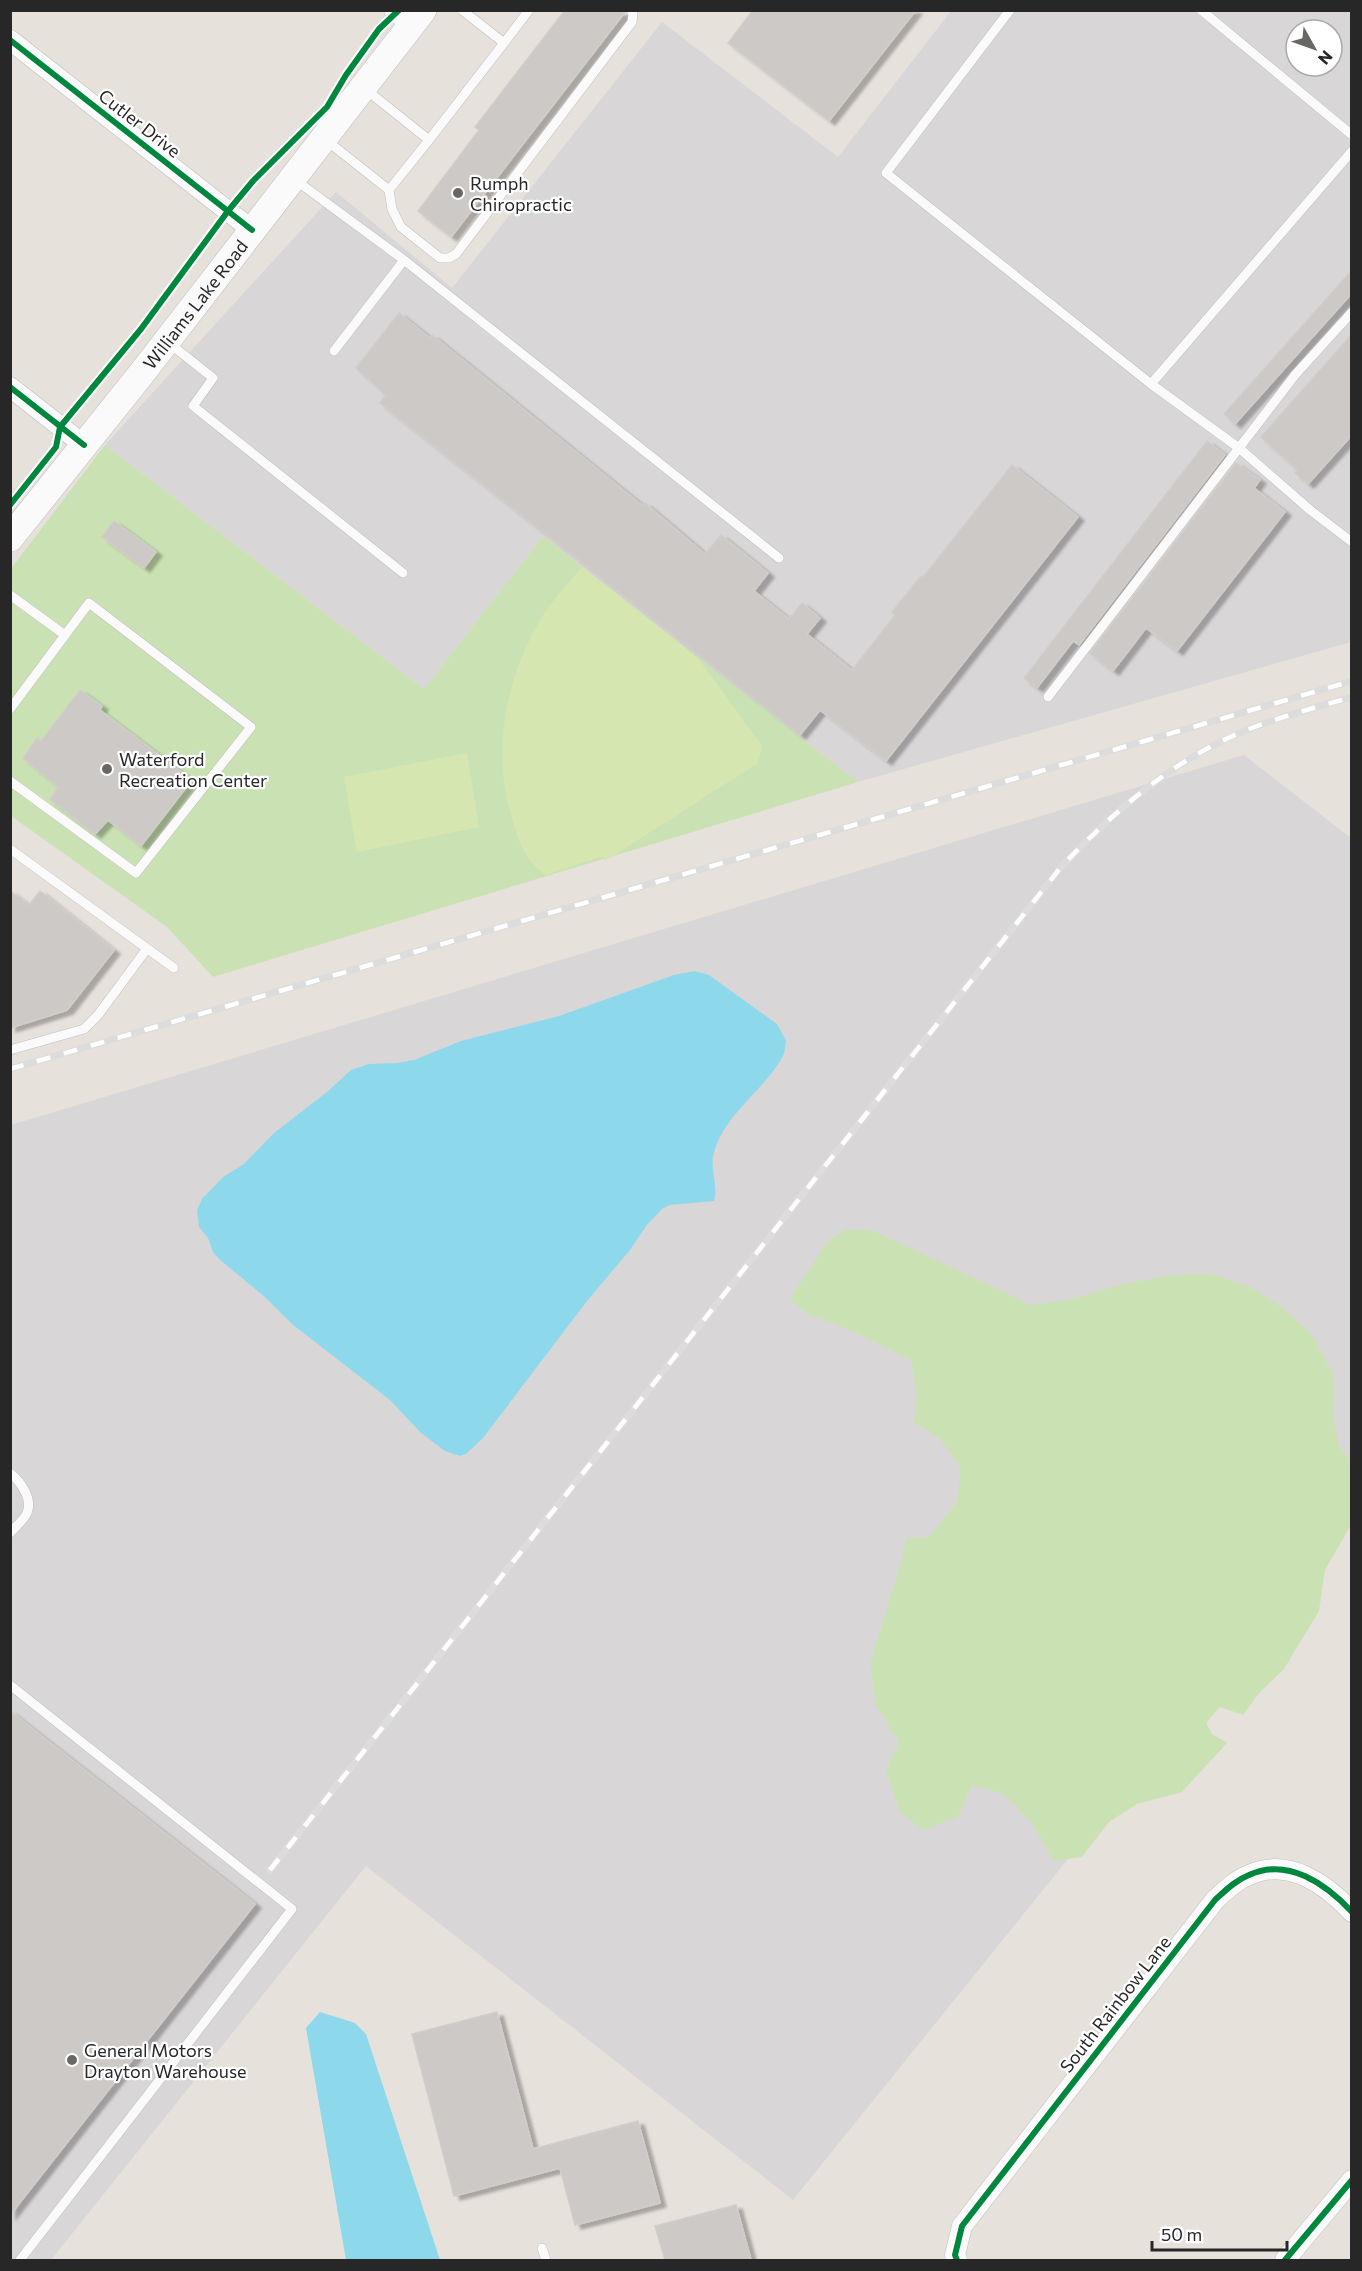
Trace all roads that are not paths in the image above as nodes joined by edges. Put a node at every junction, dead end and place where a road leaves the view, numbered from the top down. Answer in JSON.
{"nodes":[{"id":1,"x":462,"y":10,"type":"edge"},
{"id":2,"x":529,"y":10,"type":"edge"},
{"id":3,"x":632,"y":10,"type":"edge"},
{"id":4,"x":1010,"y":10,"type":"edge"},
{"id":5,"x":1202,"y":10,"type":"edge"},
{"id":6,"x":410,"y":15,"type":"edge"},
{"id":7,"x":10,"y":40,"type":"edge"},
{"id":8,"x":504,"y":43,"type":"junction"},
{"id":9,"x":363,"y":87,"type":"junction"},
{"id":10,"x":1352,"y":135,"type":"edge"},
{"id":11,"x":323,"y":138,"type":"junction"},
{"id":12,"x":429,"y":140,"type":"junction"},
{"id":13,"x":1352,"y":151,"type":"edge"},
{"id":14,"x":292,"y":178,"type":"junction"},
{"id":15,"x":388,"y":190,"type":"junction"},
{"id":16,"x":252,"y":230,"type":"junction"},
{"id":17,"x":404,"y":260,"type":"junction"},
{"id":18,"x":1352,"y":312,"type":"edge"},
{"id":19,"x":167,"y":341,"type":"junction"},
{"id":20,"x":334,"y":351,"type":"dead end"},
{"id":21,"x":1150,"y":384,"type":"junction"},
{"id":22,"x":10,"y":387,"type":"edge"},
{"id":23,"x":84,"y":445,"type":"junction"},
{"id":24,"x":1239,"y":448,"type":"junction"},
{"id":25,"x":10,"y":538,"type":"edge"},
{"id":26,"x":1352,"y":542,"type":"edge"},
{"id":27,"x":779,"y":558,"type":"dead end"},
{"id":28,"x":403,"y":573,"type":"dead end"},
{"id":29,"x":10,"y":595,"type":"edge"},
{"id":30,"x":65,"y":635,"type":"junction"},
{"id":31,"x":1048,"y":697,"type":"dead end"},
{"id":32,"x":10,"y":709,"type":"edge"},
{"id":33,"x":10,"y":781,"type":"edge"},
{"id":34,"x":10,"y":849,"type":"edge"},
{"id":35,"x":146,"y":950,"type":"junction"},
{"id":36,"x":174,"y":968,"type":"dead end"},
{"id":37,"x":10,"y":1050,"type":"edge"},
{"id":38,"x":10,"y":1473,"type":"edge"},
{"id":39,"x":10,"y":1533,"type":"edge"},
{"id":40,"x":10,"y":1685,"type":"edge"},
{"id":41,"x":1352,"y":1912,"type":"edge"},
{"id":42,"x":1352,"y":2180,"type":"edge"},
{"id":43,"x":542,"y":2248,"type":"dead end"},
{"id":44,"x":20,"y":2260,"type":"edge"},
{"id":45,"x":546,"y":2260,"type":"edge"},
{"id":46,"x":957,"y":2260,"type":"edge"},
{"id":47,"x":1285,"y":2260,"type":"edge"}],
"edges":[{"from":1,"to":8,"type":"lane"},
{"from":2,"to":8,"type":"lane"},
{"from":3,"to":15,"type":"lane"},
{"from":4,"to":21,"type":"lane"},
{"from":5,"to":10,"type":"lane"},
{"from":6,"to":9,"type":"main road","name":"Williams Lake Road"},
{"from":7,"to":16,"type":"street","name":"Cutler Drive"},
{"from":8,"to":12,"type":"lane"},
{"from":9,"to":11,"type":"main road","name":"Williams Lake Road"},
{"from":9,"to":12,"type":"lane"},
{"from":11,"to":14,"type":"main road","name":"Williams Lake Road"},
{"from":11,"to":15,"type":"lane"},
{"from":12,"to":15,"type":"lane"},
{"from":13,"to":21,"type":"lane"},
{"from":14,"to":16,"type":"main road","name":"Williams Lake Road"},
{"from":14,"to":17,"type":"lane"},
{"from":16,"to":19,"type":"main road","name":"Williams Lake Road"},
{"from":17,"to":20,"type":"lane"},
{"from":17,"to":27,"type":"lane"},
{"from":18,"to":24,"type":"lane"},
{"from":19,"to":23,"type":"main road","name":"Williams Lake Road"},
{"from":19,"to":28,"type":"lane"},
{"from":21,"to":24,"type":"lane"},
{"from":22,"to":23,"type":"street"},
{"from":23,"to":25,"type":"main road","name":"Williams Lake Road"},
{"from":24,"to":26,"type":"lane"},
{"from":24,"to":31,"type":"lane"},
{"from":29,"to":30,"type":"lane"},
{"from":30,"to":32,"type":"lane"},
{"from":30,"to":33,"type":"lane"},
{"from":34,"to":35,"type":"lane"},
{"from":35,"to":36,"type":"lane"},
{"from":35,"to":37,"type":"lane"},
{"from":38,"to":39,"type":"lane"},
{"from":40,"to":44,"type":"lane"},
{"from":41,"to":46,"type":"street","name":"South Rainbow Lane"},
{"from":42,"to":47,"type":"street"},
{"from":43,"to":45,"type":"lane"}]}
